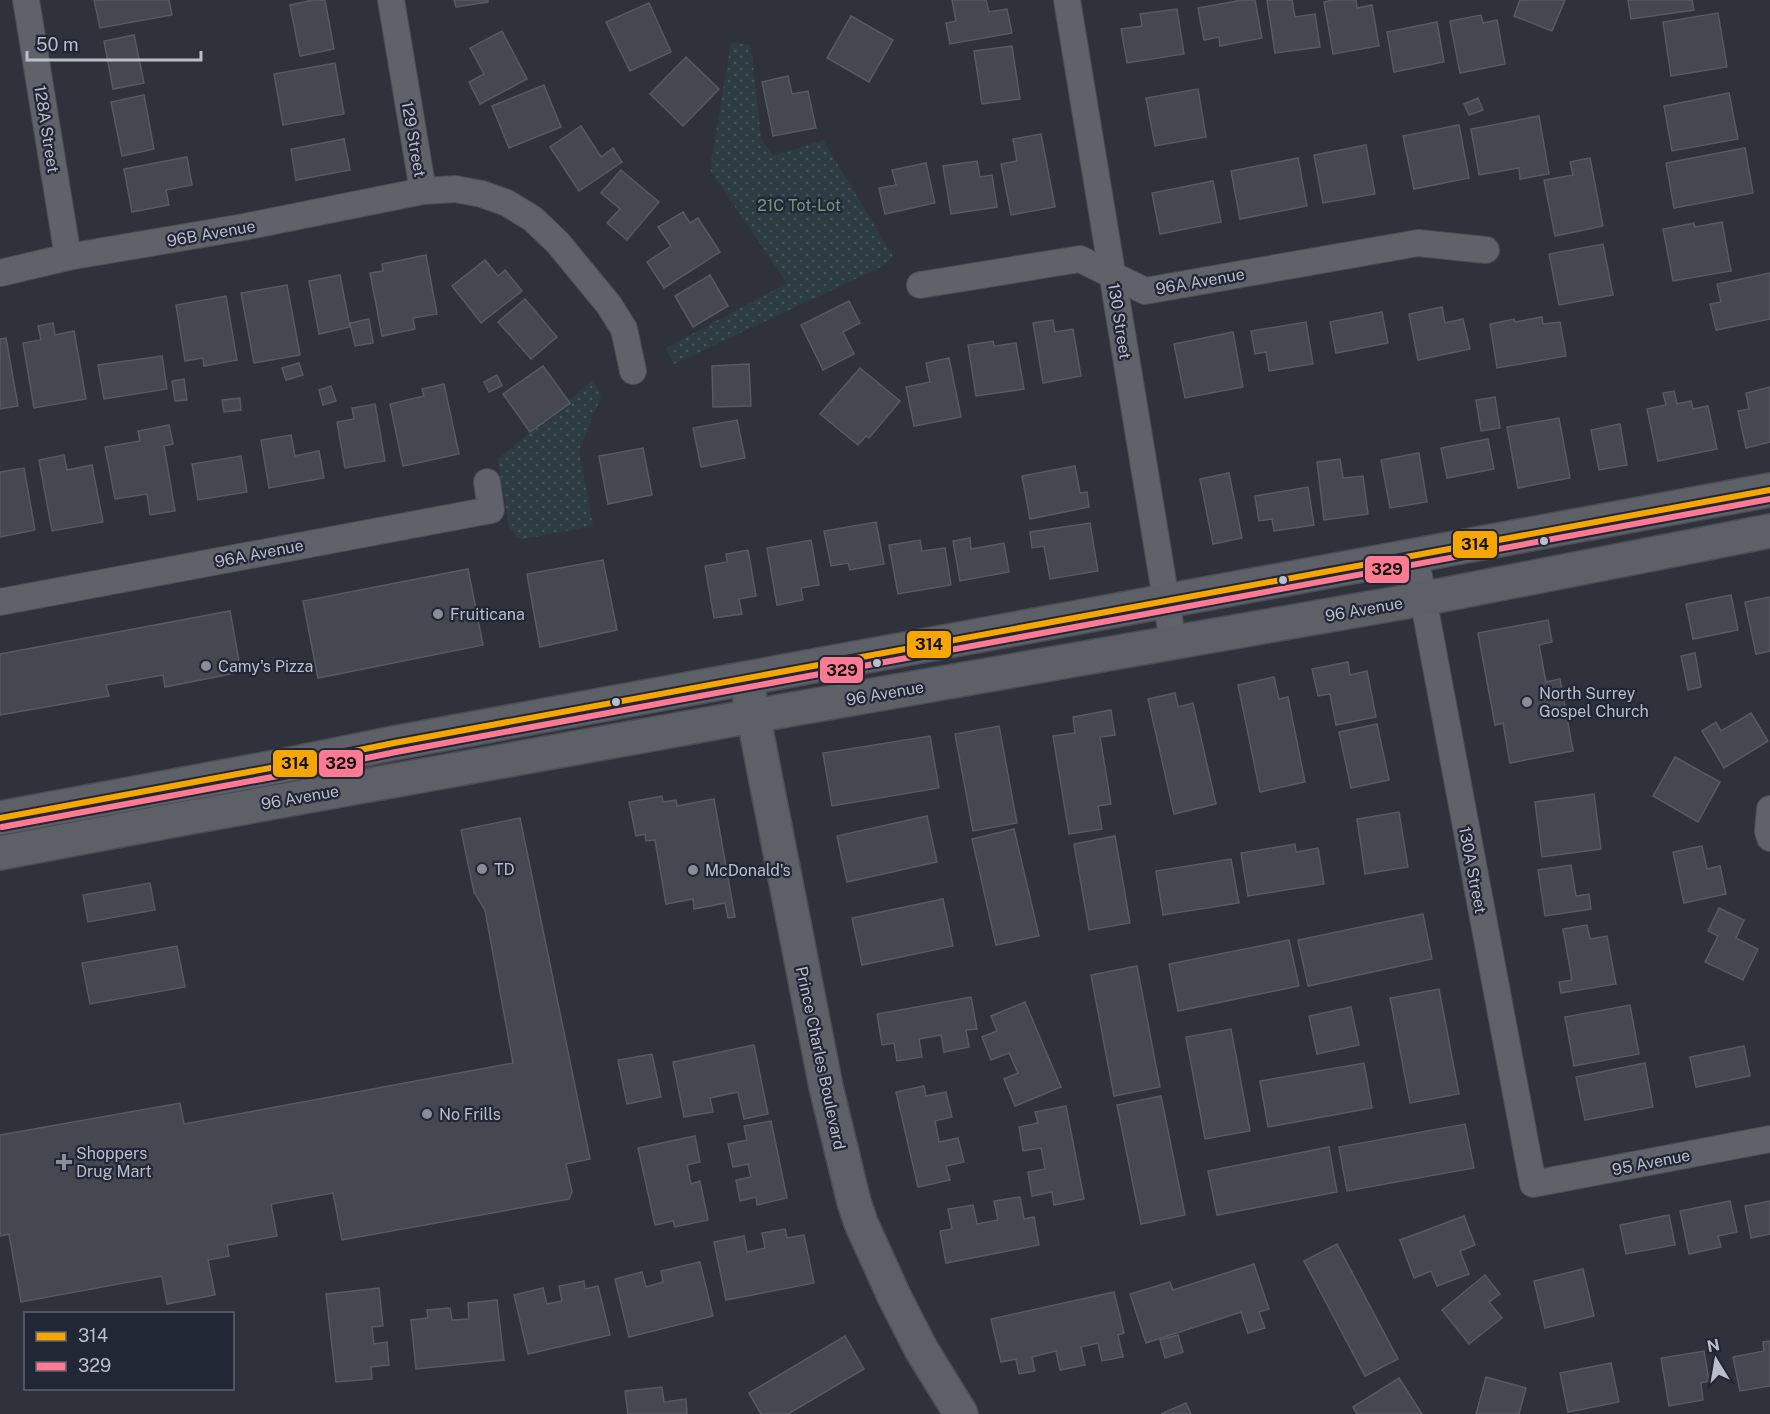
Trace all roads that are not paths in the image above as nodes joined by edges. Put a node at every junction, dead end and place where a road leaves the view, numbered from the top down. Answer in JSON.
{"nodes":[{"id":1,"x":26,"y":0,"type":"edge"},
{"id":2,"x":391,"y":0,"type":"edge"},
{"id":3,"x":1067,"y":0,"type":"edge"},
{"id":4,"x":423,"y":191,"type":"junction"},
{"id":5,"x":1486,"y":250,"type":"dead end"},
{"id":6,"x":69,"y":257,"type":"junction"},
{"id":7,"x":0,"y":273,"type":"edge"},
{"id":8,"x":1112,"y":274,"type":"junction"},
{"id":9,"x":920,"y":285,"type":"dead end"},
{"id":10,"x":633,"y":371,"type":"dead end"},
{"id":11,"x":487,"y":482,"type":"dead end"},
{"id":12,"x":1770,"y":490,"type":"edge"},
{"id":13,"x":1770,"y":531,"type":"edge"},
{"id":14,"x":1415,"y":555,"type":"junction"},
{"id":15,"x":1422,"y":599,"type":"junction"},
{"id":16,"x":1166,"y":601,"type":"junction"},
{"id":17,"x":0,"y":602,"type":"edge"},
{"id":18,"x":1173,"y":642,"type":"junction"},
{"id":19,"x":746,"y":679,"type":"junction"},
{"id":20,"x":753,"y":716,"type":"junction"},
{"id":21,"x":394,"y":743,"type":"junction"},
{"id":22,"x":281,"y":766,"type":"junction"},
{"id":23,"x":350,"y":789,"type":"junction"},
{"id":24,"x":1770,"y":809,"type":"edge"},
{"id":25,"x":218,"y":813,"type":"junction"},
{"id":26,"x":0,"y":818,"type":"edge"},
{"id":27,"x":1770,"y":838,"type":"edge"},
{"id":28,"x":0,"y":853,"type":"edge"},
{"id":29,"x":1770,"y":1139,"type":"edge"},
{"id":30,"x":1533,"y":1185,"type":"joint"},
{"id":31,"x":961,"y":1414,"type":"edge"}],
"edges":[{"from":1,"to":6,"type":"street","name":"128A Street"},
{"from":2,"to":4,"type":"street","name":"129 Street"},
{"from":3,"to":8,"type":"street","name":"130 Street"},
{"from":4,"to":6,"type":"street","name":"96B Avenue"},
{"from":4,"to":10,"type":"street","name":"129 Street"},
{"from":5,"to":8,"type":"street","name":"96A Avenue"},
{"from":6,"to":7,"type":"street","name":"96B Avenue"},
{"from":8,"to":9,"type":"street","name":"96A Avenue"},
{"from":8,"to":16,"type":"street","name":"130 Street"},
{"from":11,"to":17,"type":"street","name":"96A Avenue"},
{"from":12,"to":14,"type":"main road","name":"96 Avenue"},
{"from":13,"to":15,"type":"main road","name":"96 Avenue"},
{"from":14,"to":15,"type":"street","name":"130A Street"},
{"from":14,"to":16,"type":"main road","name":"96 Avenue"},
{"from":15,"to":18,"type":"main road","name":"96 Avenue"},
{"from":15,"to":30,"type":"street","name":"130A Street"},
{"from":16,"to":18,"type":"street","name":"130 Street"},
{"from":16,"to":19,"type":"main road","name":"96 Avenue"},
{"from":18,"to":20,"type":"main road","name":"96 Avenue"},
{"from":19,"to":20,"type":"main road","name":"Prince Charles Boulevard"},
{"from":19,"to":21,"type":"main road","name":"96 Avenue"},
{"from":20,"to":23,"type":"main road","name":"96 Avenue"},
{"from":20,"to":31,"type":"main road","name":"Prince Charles Boulevard"},
{"from":21,"to":22,"type":"main road","name":"96 Avenue"},
{"from":21,"to":23,"type":"main road"},
{"from":22,"to":25,"type":"main road"},
{"from":22,"to":26,"type":"main road","name":"96 Avenue"},
{"from":23,"to":25,"type":"main road","name":"96 Avenue"},
{"from":24,"to":27,"type":"street"},
{"from":25,"to":28,"type":"main road","name":"96 Avenue"},
{"from":29,"to":30,"type":"street","name":"95 Avenue"}]}
